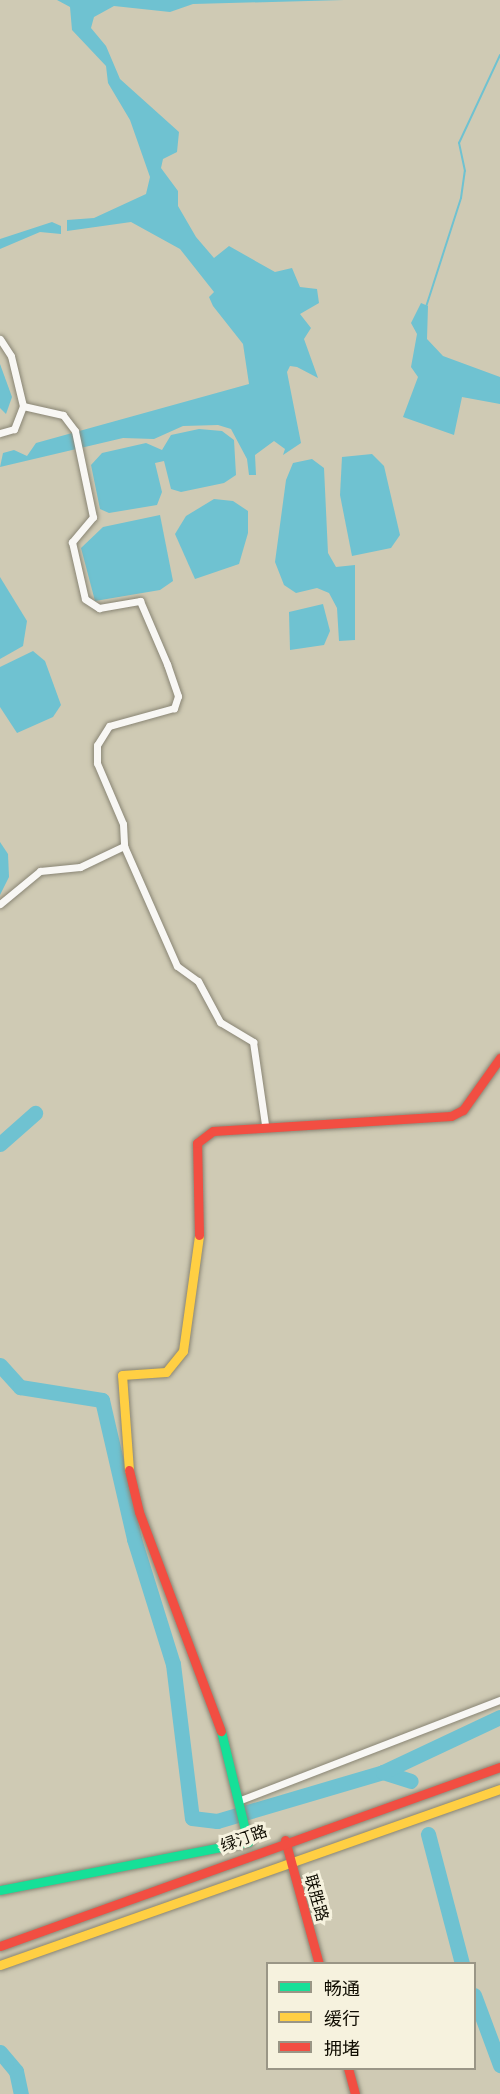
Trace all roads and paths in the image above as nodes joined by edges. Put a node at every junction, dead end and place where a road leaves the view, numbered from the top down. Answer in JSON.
{"nodes":[{"id":1,"x":0,"y":339,"type":"edge"},
{"id":2,"x":23,"y":406,"type":"junction"},
{"id":3,"x":0,"y":433,"type":"edge"},
{"id":4,"x":124,"y":846,"type":"junction"},
{"id":5,"x":0,"y":904,"type":"edge"},
{"id":6,"x":500,"y":1058,"type":"edge"},
{"id":7,"x":265,"y":1124,"type":"junction"},
{"id":8,"x":500,"y":1700,"type":"edge"},
{"id":9,"x":500,"y":1767,"type":"edge"},
{"id":10,"x":500,"y":1790,"type":"edge"},
{"id":11,"x":239,"y":1805,"type":"junction"},
{"id":12,"x":285,"y":1840,"type":"junction"},
{"id":13,"x":291,"y":1861,"type":"junction"},
{"id":14,"x":0,"y":1890,"type":"edge"},
{"id":15,"x":0,"y":1946,"type":"edge"},
{"id":16,"x":318,"y":1962,"type":"edge"},
{"id":17,"x":0,"y":1965,"type":"edge"},
{"id":18,"x":349,"y":2070,"type":"edge"},
{"id":19,"x":356,"y":2094,"type":"edge"}],
"edges":[{"from":1,"to":2,"type":"street"},
{"from":2,"to":3,"type":"street"},
{"from":2,"to":4,"type":"street"},
{"from":4,"to":5,"type":"street"},
{"from":4,"to":7,"type":"street"},
{"from":6,"to":7,"type":"street"},
{"from":7,"to":11,"type":"street"},
{"from":8,"to":11,"type":"street"},
{"from":9,"to":12,"type":"street","name":"绿汀路"},
{"from":10,"to":13,"type":"street"},
{"from":11,"to":14,"type":"street"},
{"from":12,"to":13,"type":"street","name":"联胜路"},
{"from":12,"to":15,"type":"street","name":"绿汀路"},
{"from":13,"to":16,"type":"street","name":"联胜路"},
{"from":13,"to":17,"type":"street"},
{"from":18,"to":19,"type":"street"}]}
